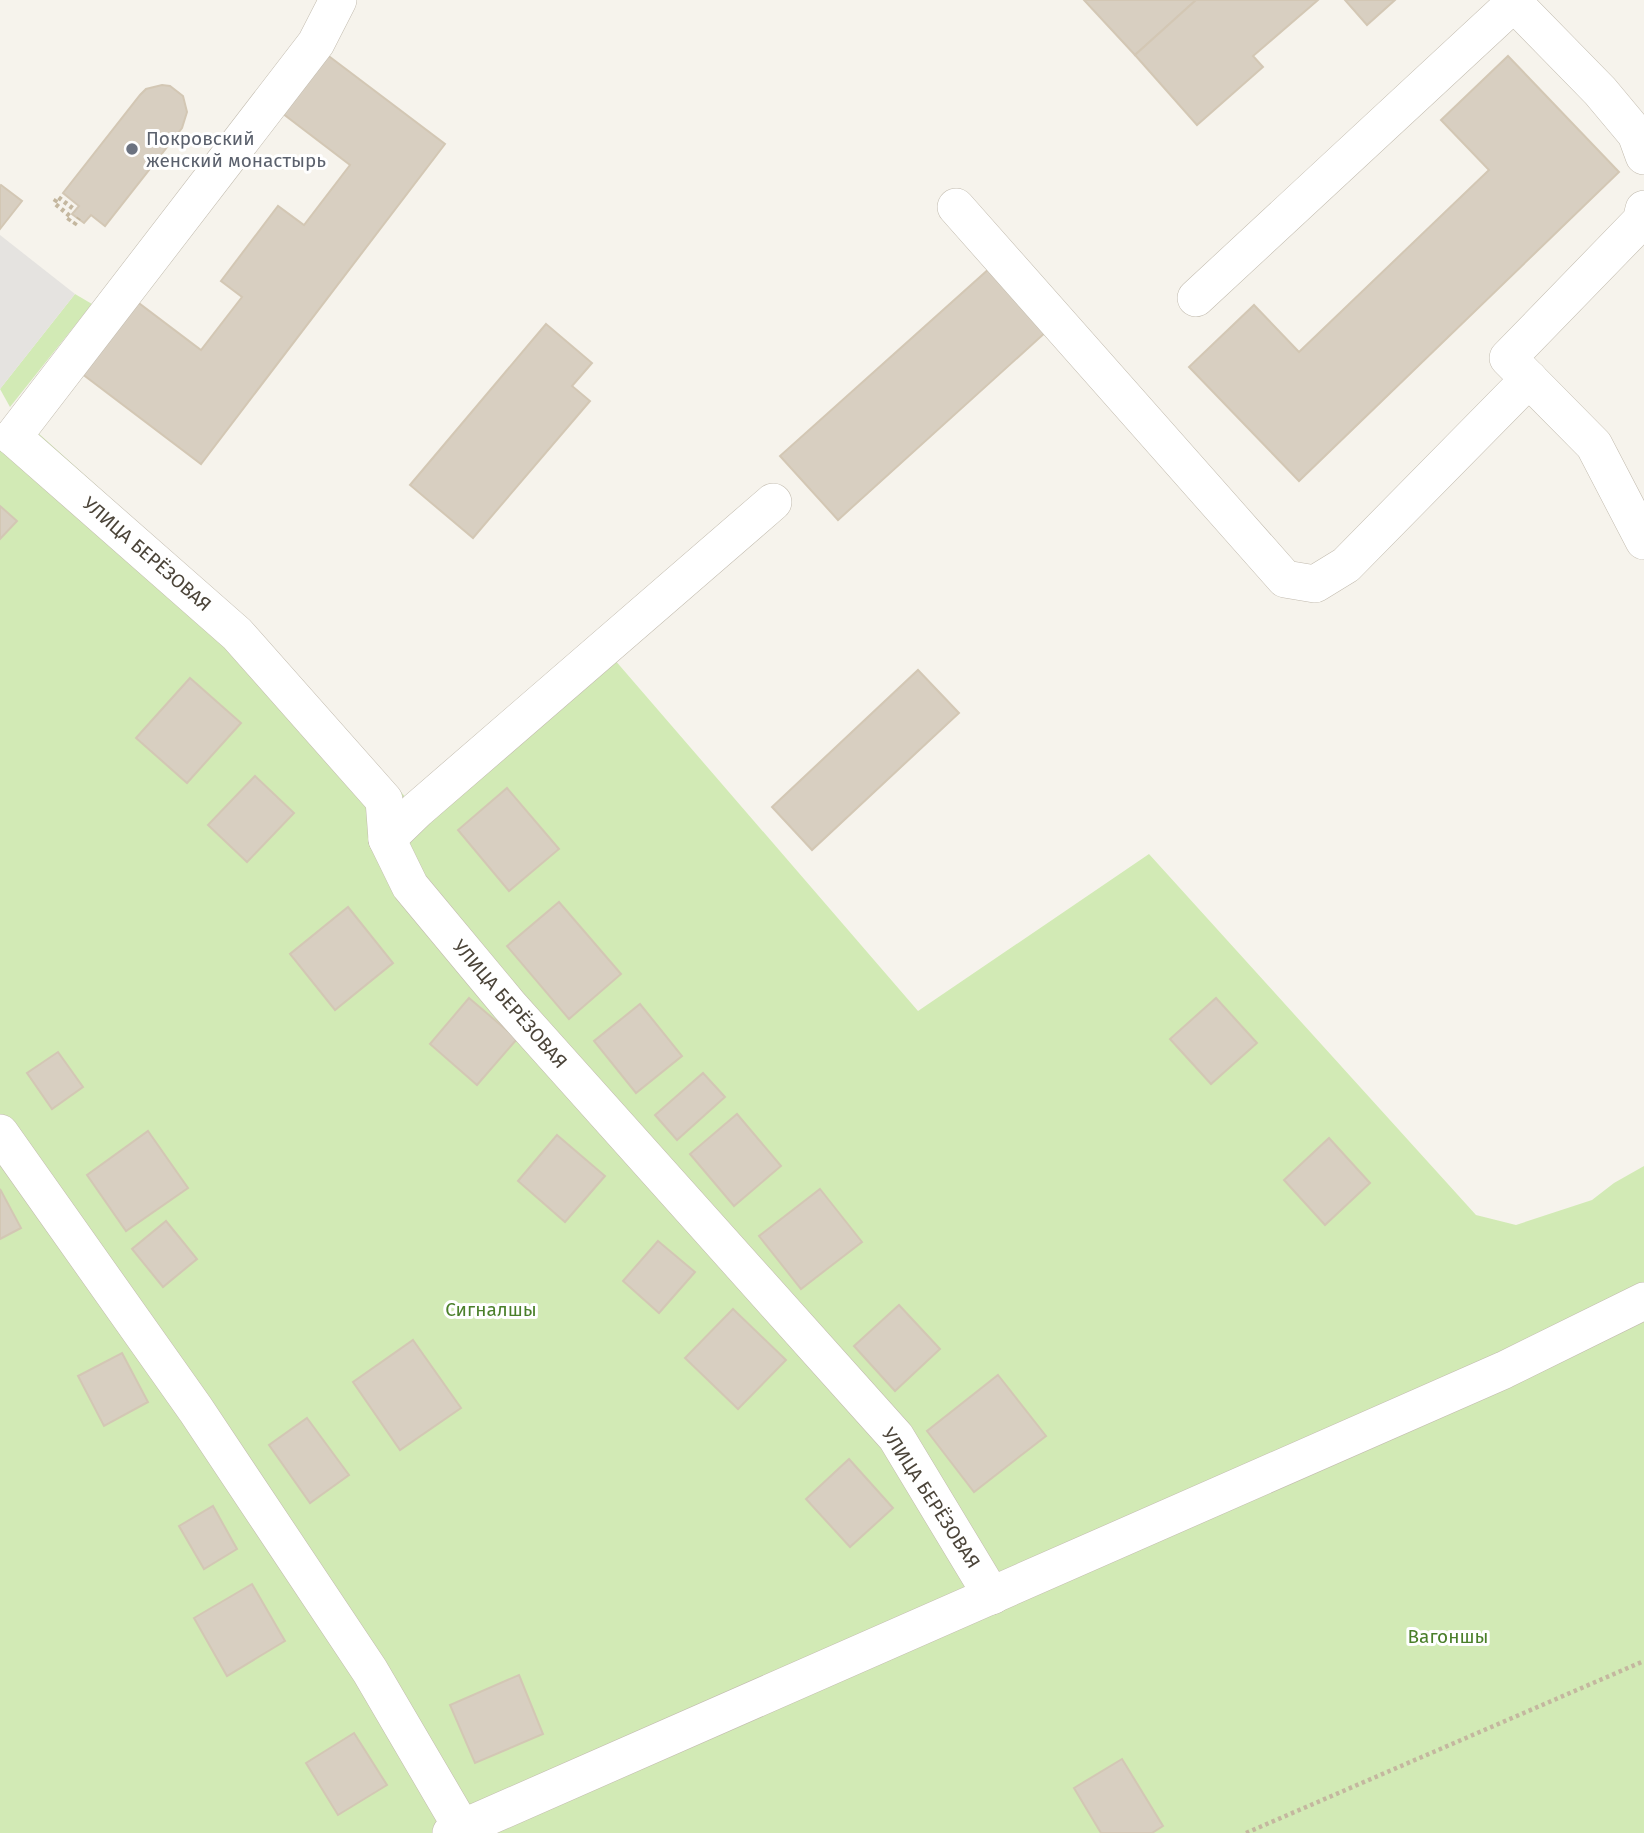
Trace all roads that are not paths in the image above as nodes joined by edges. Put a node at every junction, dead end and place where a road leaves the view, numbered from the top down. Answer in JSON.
{"nodes":[{"id":1,"x":338,"y":0,"type":"edge"},
{"id":2,"x":1513,"y":2,"type":"edge"},
{"id":3,"x":1644,"y":156,"type":"edge"},
{"id":4,"x":956,"y":207,"type":"dead end"},
{"id":5,"x":1644,"y":209,"type":"edge"},
{"id":6,"x":1196,"y":298,"type":"dead end"},
{"id":7,"x":1529,"y":379,"type":"junction"},
{"id":8,"x":6,"y":423,"type":"edge"},
{"id":9,"x":773,"y":502,"type":"dead end"},
{"id":10,"x":1644,"y":541,"type":"edge"},
{"id":11,"x":387,"y":839,"type":"junction"},
{"id":12,"x":0,"y":1133,"type":"edge"},
{"id":13,"x":1644,"y":1301,"type":"edge"},
{"id":14,"x":992,"y":1596,"type":"junction"},
{"id":15,"x":456,"y":1830,"type":"edge"}],
"edges":[{"from":1,"to":8,"type":"street"},
{"from":2,"to":3,"type":"street"},
{"from":2,"to":6,"type":"street"},
{"from":4,"to":7,"type":"street"},
{"from":5,"to":7,"type":"street"},
{"from":7,"to":10,"type":"street"},
{"from":8,"to":11,"type":"street","name":"УЛИЦА БЕРЁЗОВАЯ"},
{"from":9,"to":11,"type":"street"},
{"from":11,"to":14,"type":"street","name":"УЛИЦА БЕРЁЗОВАЯ"},
{"from":12,"to":15,"type":"street"},
{"from":13,"to":14,"type":"street"},
{"from":14,"to":15,"type":"street"}]}
